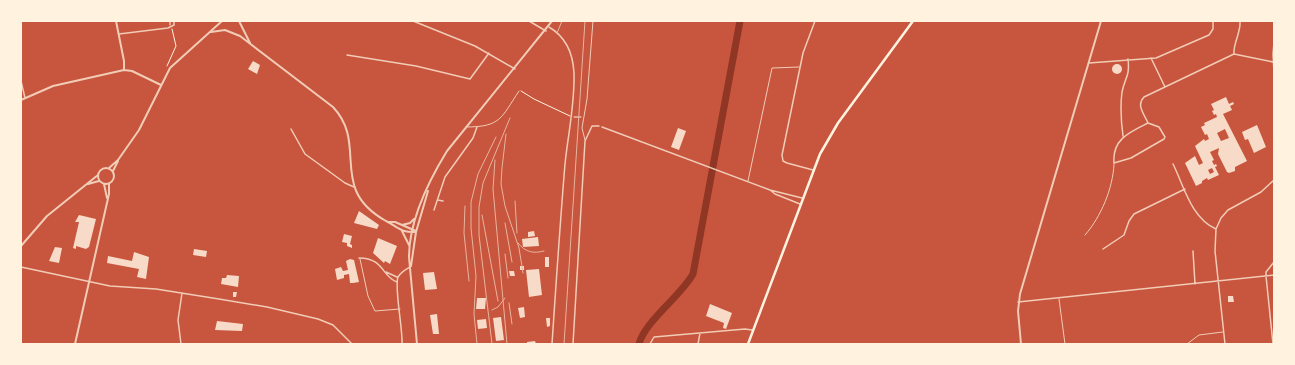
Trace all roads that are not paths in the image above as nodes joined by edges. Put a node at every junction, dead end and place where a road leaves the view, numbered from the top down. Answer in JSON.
{"nodes":[{"id":1,"x":116,"y":21,"type":"edge"},
{"id":2,"x":174,"y":21,"type":"edge"},
{"id":3,"x":222,"y":21,"type":"edge"},
{"id":4,"x":239,"y":21,"type":"edge"},
{"id":5,"x":412,"y":21,"type":"edge"},
{"id":6,"x":529,"y":21,"type":"edge"},
{"id":7,"x":552,"y":21,"type":"edge"},
{"id":8,"x":593,"y":21,"type":"edge"},
{"id":9,"x":815,"y":21,"type":"edge"},
{"id":10,"x":912,"y":21,"type":"edge"},
{"id":11,"x":1102,"y":21,"type":"edge"},
{"id":12,"x":1213,"y":21,"type":"edge"},
{"id":13,"x":1240,"y":21,"type":"edge"},
{"id":14,"x":549,"y":27,"type":"junction"},
{"id":15,"x":546,"y":31,"type":"junction"},
{"id":16,"x":211,"y":32,"type":"junction"},
{"id":17,"x":119,"y":34,"type":"junction"},
{"id":18,"x":1274,"y":42,"type":"edge"},
{"id":19,"x":251,"y":44,"type":"junction"},
{"id":20,"x":489,"y":54,"type":"junction"},
{"id":21,"x":1234,"y":54,"type":"junction"},
{"id":22,"x":347,"y":55,"type":"dead end"},
{"id":23,"x":1151,"y":58,"type":"junction"},
{"id":24,"x":1128,"y":59,"type":"junction"},
{"id":25,"x":1272,"y":62,"type":"junction"},
{"id":26,"x":1089,"y":63,"type":"junction"},
{"id":27,"x":800,"y":66,"type":"junction"},
{"id":28,"x":1274,"y":68,"type":"edge"},
{"id":29,"x":515,"y":69,"type":"junction"},
{"id":30,"x":124,"y":70,"type":"junction"},
{"id":31,"x":1274,"y":72,"type":"edge"},
{"id":32,"x":21,"y":81,"type":"edge"},
{"id":33,"x":161,"y":86,"type":"junction"},
{"id":34,"x":1165,"y":86,"type":"junction"},
{"id":35,"x":519,"y":91,"type":"dead end"},
{"id":36,"x":25,"y":98,"type":"junction"},
{"id":37,"x":21,"y":100,"type":"edge"},
{"id":38,"x":1148,"y":123,"type":"junction"},
{"id":39,"x":466,"y":127,"type":"junction"},
{"id":40,"x":477,"y":127,"type":"junction"},
{"id":41,"x":291,"y":129,"type":"dead end"},
{"id":42,"x":1123,"y":136,"type":"junction"},
{"id":43,"x":585,"y":141,"type":"junction"},
{"id":44,"x":118,"y":160,"type":"junction"},
{"id":45,"x":1114,"y":163,"type":"junction"},
{"id":46,"x":1173,"y":164,"type":"dead end"},
{"id":47,"x":109,"y":168,"type":"junction"},
{"id":48,"x":113,"y":170,"type":"junction"},
{"id":49,"x":813,"y":170,"type":"junction"},
{"id":50,"x":98,"y":176,"type":"junction"},
{"id":51,"x":1274,"y":180,"type":"edge"},
{"id":52,"x":99,"y":181,"type":"junction"},
{"id":53,"x":748,"y":181,"type":"junction"},
{"id":54,"x":86,"y":184,"type":"junction"},
{"id":55,"x":104,"y":184,"type":"junction"},
{"id":56,"x":109,"y":184,"type":"junction"},
{"id":57,"x":430,"y":184,"type":"junction"},
{"id":58,"x":354,"y":187,"type":"junction"},
{"id":59,"x":1185,"y":189,"type":"junction"},
{"id":60,"x":770,"y":190,"type":"junction"},
{"id":61,"x":802,"y":198,"type":"junction"},
{"id":62,"x":108,"y":199,"type":"junction"},
{"id":63,"x":438,"y":200,"type":"junction"},
{"id":64,"x":443,"y":202,"type":"dead end"},
{"id":65,"x":800,"y":204,"type":"junction"},
{"id":66,"x":434,"y":210,"type":"dead end"},
{"id":67,"x":415,"y":218,"type":"junction"},
{"id":68,"x":389,"y":222,"type":"junction"},
{"id":69,"x":402,"y":225,"type":"junction"},
{"id":70,"x":412,"y":229,"type":"junction"},
{"id":71,"x":1216,"y":229,"type":"junction"},
{"id":72,"x":401,"y":230,"type":"junction"},
{"id":73,"x":412,"y":232,"type":"junction"},
{"id":74,"x":416,"y":232,"type":"junction"},
{"id":75,"x":1085,"y":235,"type":"dead end"},
{"id":76,"x":21,"y":246,"type":"edge"},
{"id":77,"x":409,"y":247,"type":"junction"},
{"id":78,"x":1103,"y":249,"type":"dead end"},
{"id":79,"x":1193,"y":251,"type":"dead end"},
{"id":80,"x":360,"y":258,"type":"joint"},
{"id":81,"x":1274,"y":262,"type":"edge"},
{"id":82,"x":21,"y":267,"type":"edge"},
{"id":83,"x":410,"y":268,"type":"junction"},
{"id":84,"x":386,"y":272,"type":"junction"},
{"id":85,"x":1274,"y":275,"type":"edge"},
{"id":86,"x":1266,"y":276,"type":"junction"},
{"id":87,"x":398,"y":277,"type":"junction"},
{"id":88,"x":88,"y":282,"type":"junction"},
{"id":89,"x":397,"y":282,"type":"junction"},
{"id":90,"x":1218,"y":282,"type":"junction"},
{"id":91,"x":1195,"y":284,"type":"junction"},
{"id":92,"x":182,"y":294,"type":"junction"},
{"id":93,"x":1059,"y":298,"type":"junction"},
{"id":94,"x":1018,"y":302,"type":"junction"},
{"id":95,"x":400,"y":309,"type":"junction"},
{"id":96,"x":752,"y":330,"type":"junction"},
{"id":97,"x":1224,"y":332,"type":"junction"},
{"id":98,"x":700,"y":333,"type":"junction"},
{"id":99,"x":75,"y":344,"type":"edge"},
{"id":100,"x":181,"y":344,"type":"edge"},
{"id":101,"x":352,"y":344,"type":"edge"},
{"id":102,"x":402,"y":344,"type":"edge"},
{"id":103,"x":417,"y":344,"type":"edge"},
{"id":104,"x":552,"y":344,"type":"edge"},
{"id":105,"x":573,"y":344,"type":"edge"},
{"id":106,"x":650,"y":344,"type":"edge"},
{"id":107,"x":698,"y":344,"type":"edge"},
{"id":108,"x":748,"y":344,"type":"edge"},
{"id":109,"x":1021,"y":344,"type":"edge"},
{"id":110,"x":1064,"y":344,"type":"edge"},
{"id":111,"x":1187,"y":344,"type":"edge"},
{"id":112,"x":1225,"y":344,"type":"edge"},
{"id":113,"x":1273,"y":344,"type":"edge"}],
"edges":[{"from":1,"to":17,"type":"street"},
{"from":2,"to":17,"type":"street"},
{"from":3,"to":16,"type":"street"},
{"from":4,"to":19,"type":"street"},
{"from":5,"to":20,"type":"street"},
{"from":6,"to":15,"type":"street"},
{"from":7,"to":14,"type":"street"},
{"from":8,"to":43,"type":"lane"},
{"from":9,"to":27,"type":"street"},
{"from":10,"to":49,"type":"main road"},
{"from":11,"to":26,"type":"street"},
{"from":12,"to":23,"type":"street"},
{"from":13,"to":21,"type":"street"},
{"from":14,"to":15,"type":"street"},
{"from":14,"to":104,"type":"street"},
{"from":15,"to":29,"type":"street"},
{"from":16,"to":19,"type":"street"},
{"from":16,"to":33,"type":"street"},
{"from":17,"to":30,"type":"street"},
{"from":18,"to":25,"type":"street"},
{"from":19,"to":58,"type":"street"},
{"from":20,"to":22,"type":"street"},
{"from":20,"to":29,"type":"street"},
{"from":21,"to":25,"type":"street"},
{"from":21,"to":34,"type":"street"},
{"from":23,"to":24,"type":"street"},
{"from":23,"to":34,"type":"street"},
{"from":24,"to":26,"type":"street"},
{"from":24,"to":42,"type":"street"},
{"from":25,"to":28,"type":"street"},
{"from":26,"to":94,"type":"street"},
{"from":27,"to":49,"type":"street"},
{"from":27,"to":53,"type":"lane"},
{"from":28,"to":31,"type":"street"},
{"from":29,"to":39,"type":"street"},
{"from":30,"to":33,"type":"street"},
{"from":30,"to":36,"type":"street"},
{"from":32,"to":36,"type":"street"},
{"from":33,"to":44,"type":"street"},
{"from":34,"to":38,"type":"street"},
{"from":35,"to":40,"type":"lane"},
{"from":36,"to":37,"type":"street"},
{"from":38,"to":42,"type":"street"},
{"from":38,"to":45,"type":"street"},
{"from":39,"to":40,"type":"lane"},
{"from":39,"to":57,"type":"street"},
{"from":40,"to":63,"type":"street"},
{"from":41,"to":58,"type":"street"},
{"from":42,"to":45,"type":"street"},
{"from":43,"to":53,"type":"street"},
{"from":43,"to":105,"type":"street"},
{"from":44,"to":47,"type":"street"},
{"from":44,"to":48,"type":"street"},
{"from":45,"to":75,"type":"lane"},
{"from":46,"to":59,"type":"street"},
{"from":47,"to":48,"type":"street"},
{"from":47,"to":50,"type":"street"},
{"from":48,"to":56,"type":"street"},
{"from":49,"to":61,"type":"main road"},
{"from":50,"to":52,"type":"street"},
{"from":50,"to":54,"type":"street"},
{"from":51,"to":71,"type":"street"},
{"from":52,"to":54,"type":"street"},
{"from":52,"to":55,"type":"street"},
{"from":53,"to":60,"type":"street"},
{"from":54,"to":76,"type":"street"},
{"from":55,"to":56,"type":"street"},
{"from":55,"to":62,"type":"street"},
{"from":56,"to":62,"type":"street"},
{"from":57,"to":67,"type":"street"},
{"from":57,"to":74,"type":"street"},
{"from":58,"to":68,"type":"street"},
{"from":59,"to":71,"type":"street"},
{"from":59,"to":78,"type":"street"},
{"from":60,"to":61,"type":"street"},
{"from":60,"to":65,"type":"street"},
{"from":61,"to":65,"type":"main road"},
{"from":62,"to":88,"type":"street"},
{"from":63,"to":64,"type":"street"},
{"from":63,"to":66,"type":"street"},
{"from":65,"to":96,"type":"main road"},
{"from":67,"to":69,"type":"street"},
{"from":67,"to":70,"type":"street"},
{"from":68,"to":69,"type":"street"},
{"from":68,"to":72,"type":"street"},
{"from":69,"to":70,"type":"street"},
{"from":70,"to":73,"type":"street"},
{"from":70,"to":74,"type":"street"},
{"from":71,"to":90,"type":"street"},
{"from":72,"to":73,"type":"street"},
{"from":72,"to":77,"type":"street"},
{"from":73,"to":74,"type":"street"},
{"from":73,"to":77,"type":"street"},
{"from":74,"to":83,"type":"street"},
{"from":77,"to":83,"type":"street"},
{"from":79,"to":91,"type":"street"},
{"from":80,"to":84,"type":"street"},
{"from":80,"to":95,"type":"lane"},
{"from":81,"to":86,"type":"street"},
{"from":82,"to":88,"type":"street"},
{"from":83,"to":87,"type":"street"},
{"from":83,"to":103,"type":"street"},
{"from":84,"to":87,"type":"street"},
{"from":84,"to":89,"type":"street"},
{"from":85,"to":86,"type":"street"},
{"from":86,"to":90,"type":"street"},
{"from":86,"to":113,"type":"street"},
{"from":87,"to":89,"type":"street"},
{"from":88,"to":92,"type":"street"},
{"from":88,"to":99,"type":"street"},
{"from":89,"to":95,"type":"street"},
{"from":90,"to":91,"type":"street"},
{"from":90,"to":97,"type":"street"},
{"from":91,"to":93,"type":"street"},
{"from":92,"to":100,"type":"street"},
{"from":92,"to":101,"type":"street"},
{"from":93,"to":94,"type":"street"},
{"from":93,"to":110,"type":"lane"},
{"from":94,"to":109,"type":"street"},
{"from":95,"to":102,"type":"street"},
{"from":96,"to":98,"type":"street"},
{"from":96,"to":108,"type":"main road"},
{"from":97,"to":111,"type":"lane"},
{"from":97,"to":112,"type":"street"},
{"from":98,"to":106,"type":"street"},
{"from":98,"to":107,"type":"street"}]}
